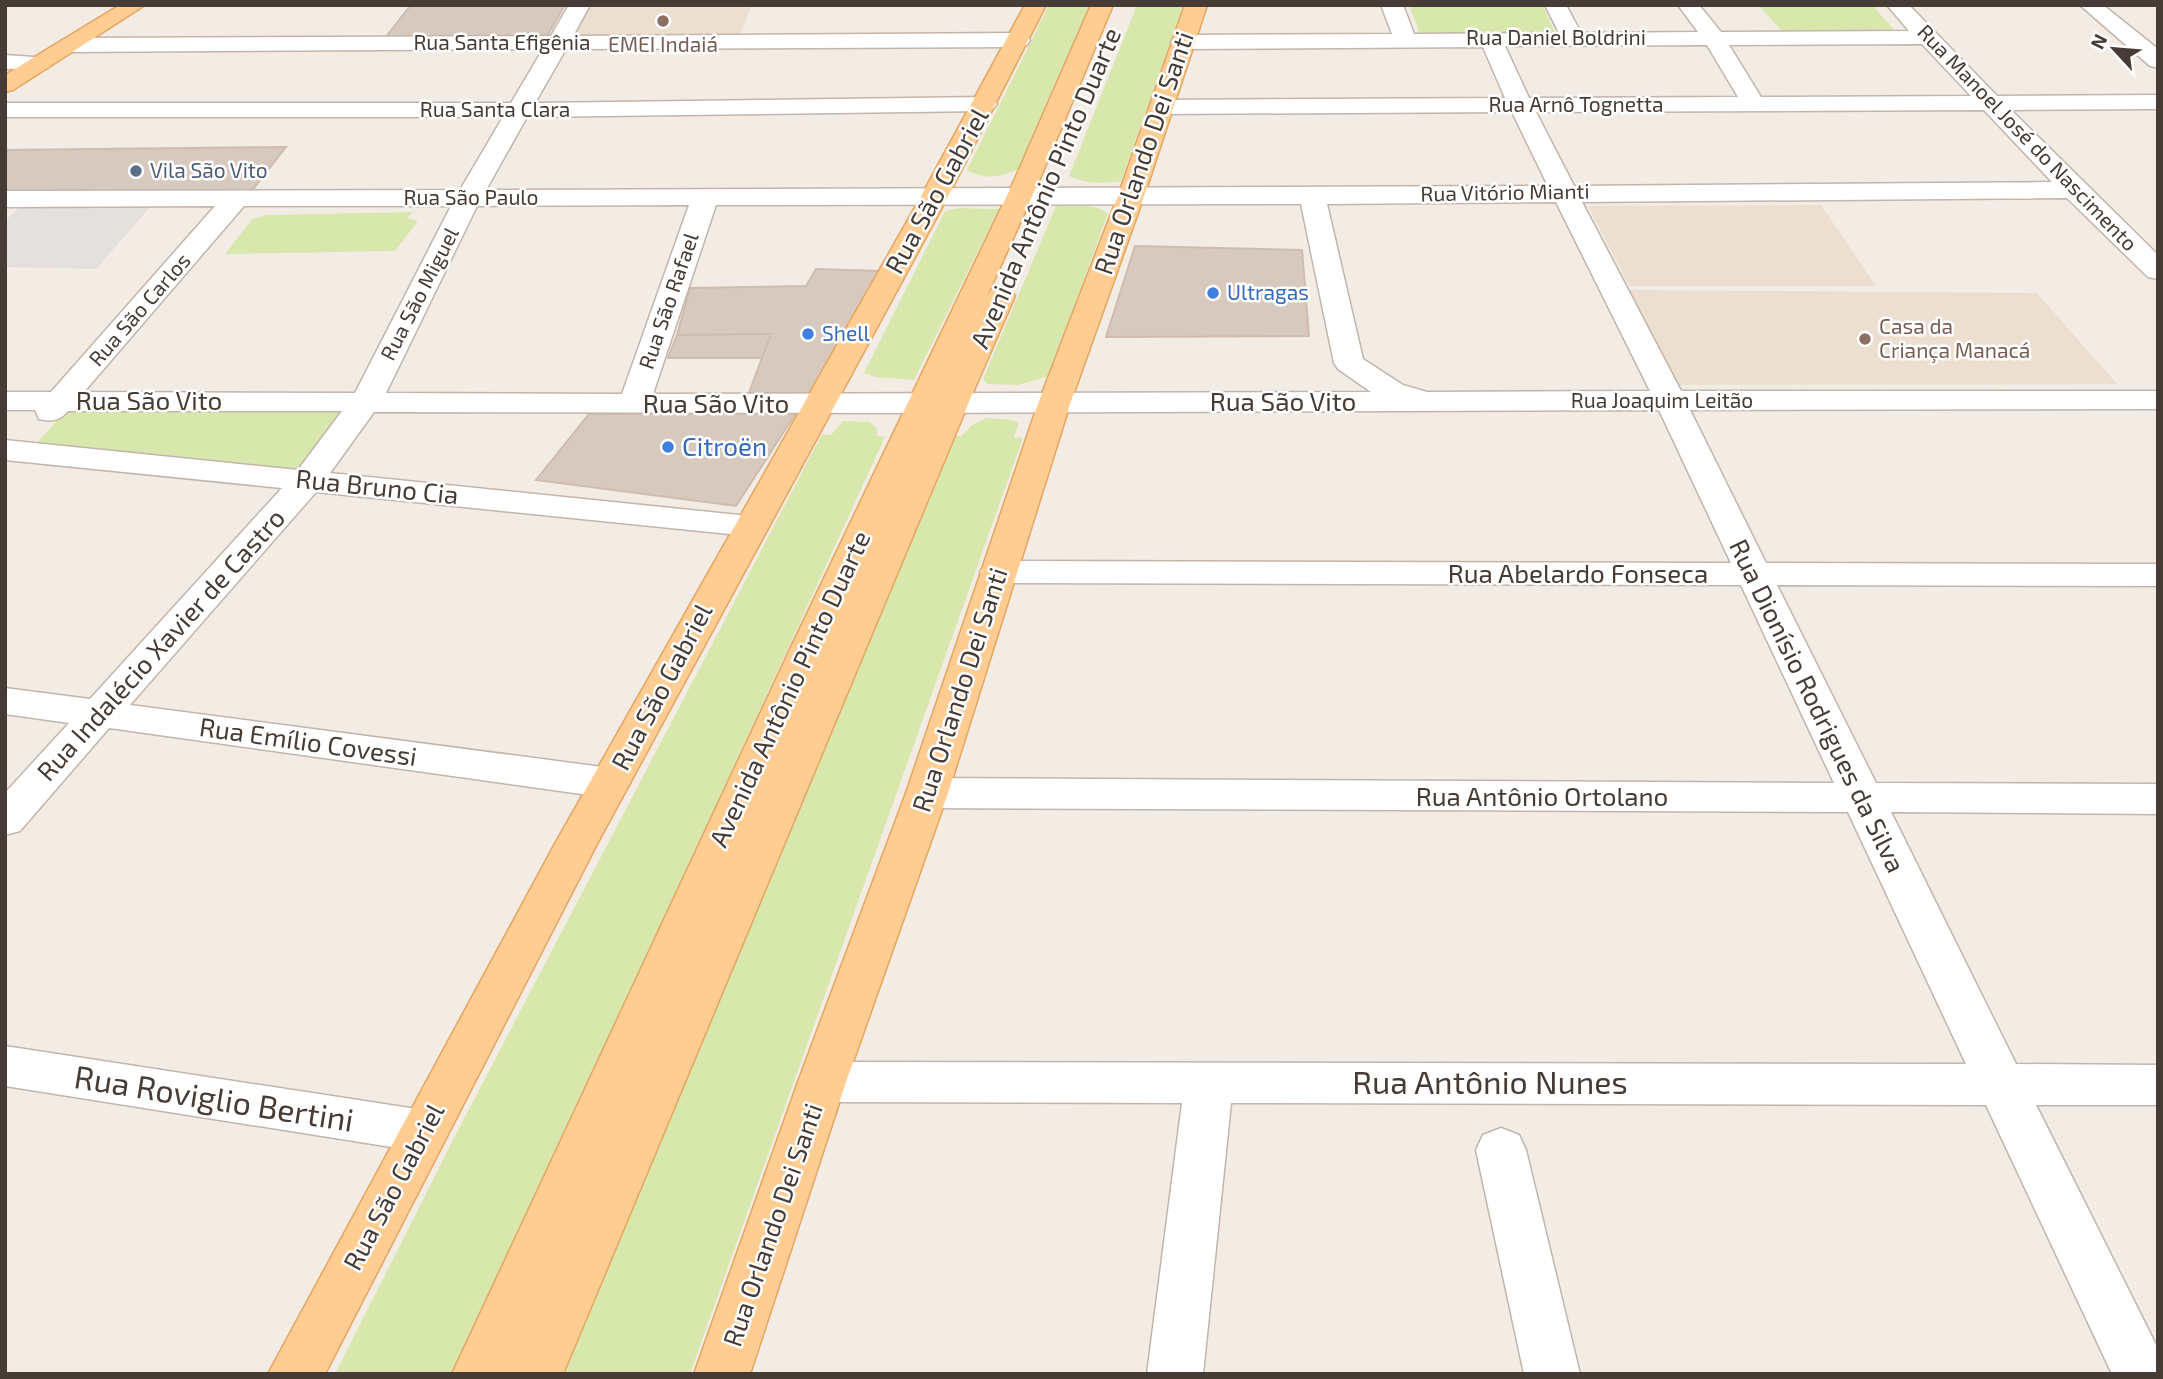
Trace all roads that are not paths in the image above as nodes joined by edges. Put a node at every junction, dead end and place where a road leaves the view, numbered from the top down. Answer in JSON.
{"nodes":[{"id":1,"x":135,"y":5,"type":"edge"},
{"id":2,"x":580,"y":5,"type":"edge"},
{"id":3,"x":1036,"y":5,"type":"edge"},
{"id":4,"x":1102,"y":5,"type":"edge"},
{"id":5,"x":1126,"y":5,"type":"edge"},
{"id":6,"x":1196,"y":5,"type":"edge"},
{"id":7,"x":1392,"y":5,"type":"edge"},
{"id":8,"x":1555,"y":5,"type":"edge"},
{"id":9,"x":1688,"y":5,"type":"edge"},
{"id":10,"x":1896,"y":5,"type":"edge"},
{"id":11,"x":2090,"y":5,"type":"edge"},
{"id":12,"x":1929,"y":37,"type":"junction"},
{"id":13,"x":1573,"y":38,"type":"junction"},
{"id":14,"x":1714,"y":38,"type":"junction"},
{"id":15,"x":1405,"y":39,"type":"junction"},
{"id":16,"x":1491,"y":39,"type":"junction"},
{"id":17,"x":1019,"y":40,"type":"junction"},
{"id":18,"x":1182,"y":42,"type":"junction"},
{"id":19,"x":556,"y":43,"type":"junction"},
{"id":20,"x":70,"y":45,"type":"junction"},
{"id":21,"x":1108,"y":45,"type":"dead end"},
{"id":22,"x":2158,"y":61,"type":"edge"},
{"id":23,"x":5,"y":62,"type":"edge"},
{"id":24,"x":40,"y":64,"type":"junction"},
{"id":25,"x":5,"y":85,"type":"edge"},
{"id":26,"x":1989,"y":102,"type":"junction"},
{"id":27,"x":2158,"y":102,"type":"edge"},
{"id":28,"x":985,"y":104,"type":"junction"},
{"id":29,"x":1520,"y":105,"type":"junction"},
{"id":30,"x":1755,"y":106,"type":"junction"},
{"id":31,"x":1162,"y":107,"type":"junction"},
{"id":32,"x":5,"y":110,"type":"edge"},
{"id":33,"x":519,"y":110,"type":"junction"},
{"id":34,"x":1041,"y":188,"type":"junction"},
{"id":35,"x":2074,"y":190,"type":"junction"},
{"id":36,"x":1564,"y":193,"type":"junction"},
{"id":37,"x":1130,"y":196,"type":"junction"},
{"id":38,"x":1312,"y":196,"type":"junction"},
{"id":39,"x":937,"y":197,"type":"junction"},
{"id":40,"x":237,"y":198,"type":"junction"},
{"id":41,"x":468,"y":198,"type":"junction"},
{"id":42,"x":705,"y":198,"type":"junction"},
{"id":43,"x":7,"y":200,"type":"edge"},
{"id":44,"x":2156,"y":268,"type":"edge"},
{"id":45,"x":1349,"y":363,"type":"junction"},
{"id":46,"x":62,"y":400,"type":"junction"},
{"id":47,"x":2158,"y":400,"type":"edge"},
{"id":48,"x":5,"y":401,"type":"edge"},
{"id":49,"x":366,"y":401,"type":"junction"},
{"id":50,"x":1427,"y":401,"type":"junction"},
{"id":51,"x":1670,"y":401,"type":"junction"},
{"id":52,"x":1311,"y":402,"type":"junction"},
{"id":53,"x":634,"y":404,"type":"junction"},
{"id":54,"x":818,"y":404,"type":"junction"},
{"id":55,"x":936,"y":404,"type":"junction"},
{"id":56,"x":1054,"y":404,"type":"junction"},
{"id":57,"x":8,"y":450,"type":"edge"},
{"id":58,"x":308,"y":480,"type":"junction"},
{"id":59,"x":749,"y":526,"type":"junction"},
{"id":60,"x":998,"y":572,"type":"junction"},
{"id":61,"x":1752,"y":575,"type":"junction"},
{"id":62,"x":2158,"y":575,"type":"edge"},
{"id":63,"x":5,"y":701,"type":"edge"},
{"id":64,"x":101,"y":713,"type":"junction"},
{"id":65,"x":610,"y":783,"type":"junction"},
{"id":66,"x":927,"y":793,"type":"junction"},
{"id":67,"x":1863,"y":799,"type":"junction"},
{"id":68,"x":2158,"y":799,"type":"edge"},
{"id":69,"x":5,"y":820,"type":"edge"},
{"id":70,"x":5,"y":1066,"type":"edge"},
{"id":71,"x":822,"y":1082,"type":"junction"},
{"id":72,"x":2000,"y":1083,"type":"junction"},
{"id":73,"x":1209,"y":1084,"type":"junction"},
{"id":74,"x":2158,"y":1085,"type":"edge"},
{"id":75,"x":423,"y":1131,"type":"junction"},
{"id":76,"x":1501,"y":1150,"type":"dead end"},
{"id":77,"x":296,"y":1374,"type":"edge"},
{"id":78,"x":480,"y":1374,"type":"edge"},
{"id":79,"x":535,"y":1374,"type":"edge"},
{"id":80,"x":722,"y":1374,"type":"edge"},
{"id":81,"x":1175,"y":1374,"type":"edge"},
{"id":82,"x":1552,"y":1374,"type":"edge"},
{"id":83,"x":2141,"y":1374,"type":"edge"}],
"edges":[{"from":1,"to":20,"type":"main road"},
{"from":2,"to":19,"type":"street","name":"Rua São Miguel"},
{"from":3,"to":17,"type":"main road","name":"Rua São Gabriel"},
{"from":4,"to":34,"type":"main road","name":"Avenida Antônio Pinto Duarte"},
{"from":5,"to":21,"type":"main road","name":"Avenida Antônio Pinto Duarte"},
{"from":6,"to":18,"type":"main road","name":"Rua Orlando Dei Santi"},
{"from":7,"to":15,"type":"street"},
{"from":8,"to":13,"type":"street"},
{"from":9,"to":14,"type":"street"},
{"from":10,"to":12,"type":"street","name":"Rua Manoel José do Nascimento"},
{"from":11,"to":22,"type":"street"},
{"from":12,"to":14,"type":"street","name":"Rua Daniel Boldrini"},
{"from":12,"to":26,"type":"street","name":"Rua Manoel José do Nascimento"},
{"from":13,"to":14,"type":"street","name":"Rua Daniel Boldrini"},
{"from":13,"to":16,"type":"street","name":"Rua Daniel Boldrini"},
{"from":14,"to":30,"type":"street"},
{"from":15,"to":16,"type":"street","name":"Rua Daniel Boldrini"},
{"from":15,"to":18,"type":"street","name":"Rua Daniel Boldrini"},
{"from":16,"to":29,"type":"street","name":"Rua Dionísio Rodrigues da Silva"},
{"from":17,"to":19,"type":"street","name":"Rua Santa Efigênia"},
{"from":17,"to":28,"type":"main road","name":"Rua São Gabriel"},
{"from":18,"to":31,"type":"main road","name":"Rua Orlando Dei Santi"},
{"from":19,"to":20,"type":"street","name":"Rua Santa Efigênia"},
{"from":19,"to":33,"type":"street","name":"Rua São Miguel"},
{"from":20,"to":24,"type":"main road"},
{"from":23,"to":24,"type":"street"},
{"from":24,"to":25,"type":"main road"},
{"from":26,"to":27,"type":"street","name":"Rua Arnô Tognetta"},
{"from":26,"to":30,"type":"street","name":"Rua Arnô Tognetta"},
{"from":26,"to":35,"type":"street","name":"Rua Manoel José do Nascimento"},
{"from":28,"to":33,"type":"street","name":"Rua Santa Clara"},
{"from":28,"to":39,"type":"main road","name":"Rua São Gabriel"},
{"from":29,"to":30,"type":"street","name":"Rua Arnô Tognetta"},
{"from":29,"to":31,"type":"street","name":"Rua Arnô Tognetta"},
{"from":29,"to":36,"type":"street","name":"Rua Dionísio Rodrigues da Silva"},
{"from":31,"to":37,"type":"main road","name":"Rua Orlando Dei Santi"},
{"from":32,"to":33,"type":"street","name":"Rua Santa Clara"},
{"from":33,"to":41,"type":"street","name":"Rua São Miguel"},
{"from":34,"to":37,"type":"street","name":"Rua Vitório Mianti"},
{"from":34,"to":39,"type":"street","name":"Rua Vitório Mianti"},
{"from":34,"to":55,"type":"main road","name":"Avenida Antônio Pinto Duarte"},
{"from":35,"to":36,"type":"street","name":"Rua Vitório Mianti"},
{"from":35,"to":44,"type":"street","name":"Rua Manoel José do Nascimento"},
{"from":36,"to":38,"type":"street","name":"Rua Vitório Mianti"},
{"from":36,"to":51,"type":"street","name":"Rua Dionísio Rodrigues da Silva"},
{"from":37,"to":38,"type":"street","name":"Rua Vitório Mianti"},
{"from":37,"to":56,"type":"main road","name":"Rua Orlando Dei Santi"},
{"from":38,"to":45,"type":"street"},
{"from":39,"to":42,"type":"street","name":"Rua São Paulo"},
{"from":39,"to":54,"type":"main road","name":"Rua São Gabriel"},
{"from":40,"to":41,"type":"street","name":"Rua São Paulo"},
{"from":40,"to":43,"type":"street","name":"Rua São Paulo"},
{"from":40,"to":46,"type":"street","name":"Rua São Carlos"},
{"from":41,"to":42,"type":"street","name":"Rua São Paulo"},
{"from":41,"to":49,"type":"street","name":"Rua São Miguel"},
{"from":42,"to":53,"type":"street","name":"Rua São Rafael"},
{"from":45,"to":50,"type":"street","name":"Rua Joaquim Leitão"},
{"from":45,"to":52,"type":"street"},
{"from":46,"to":48,"type":"street","name":"Rua São Vito"},
{"from":46,"to":49,"type":"street","name":"Rua São Vito"},
{"from":46,"to":57,"type":"street","name":"Rua São Carlos"},
{"from":47,"to":51,"type":"street","name":"Rua Joaquim Leitão"},
{"from":49,"to":53,"type":"street","name":"Rua São Vito"},
{"from":49,"to":58,"type":"street","name":"Rua Indalécio Xavier de Castro"},
{"from":50,"to":51,"type":"street","name":"Rua Joaquim Leitão"},
{"from":50,"to":52,"type":"street","name":"Rua São Vito"},
{"from":51,"to":61,"type":"street","name":"Rua Dionísio Rodrigues da Silva"},
{"from":52,"to":56,"type":"street","name":"Rua São Vito"},
{"from":53,"to":54,"type":"street","name":"Rua São Vito"},
{"from":54,"to":55,"type":"street","name":"Rua São Vito"},
{"from":54,"to":59,"type":"main road","name":"Rua São Gabriel"},
{"from":55,"to":56,"type":"street","name":"Rua São Vito"},
{"from":55,"to":78,"type":"main road","name":"Avenida Antônio Pinto Duarte"},
{"from":55,"to":79,"type":"main road","name":"Avenida Antônio Pinto Duarte"},
{"from":56,"to":60,"type":"main road","name":"Rua Orlando Dei Santi"},
{"from":57,"to":58,"type":"street","name":"Rua Bruno Cia"},
{"from":58,"to":59,"type":"street","name":"Rua Bruno Cia"},
{"from":58,"to":64,"type":"street","name":"Rua Indalécio Xavier de Castro"},
{"from":59,"to":65,"type":"main road","name":"Rua São Gabriel"},
{"from":60,"to":61,"type":"street","name":"Rua Abelardo Fonseca"},
{"from":60,"to":66,"type":"main road","name":"Rua Orlando Dei Santi"},
{"from":61,"to":62,"type":"street","name":"Rua Abelardo Fonseca"},
{"from":61,"to":67,"type":"street","name":"Rua Dionísio Rodrigues da Silva"},
{"from":63,"to":64,"type":"street","name":"Rua Emílio Covessi"},
{"from":64,"to":65,"type":"street","name":"Rua Emílio Covessi"},
{"from":64,"to":69,"type":"street","name":"Rua Indalécio Xavier de Castro"},
{"from":65,"to":75,"type":"main road","name":"Rua São Gabriel"},
{"from":66,"to":67,"type":"street","name":"Rua Antônio Ortolano"},
{"from":66,"to":71,"type":"main road","name":"Rua Orlando Dei Santi"},
{"from":67,"to":68,"type":"street","name":"Rua Antônio Ortolano"},
{"from":67,"to":72,"type":"street","name":"Rua Dionísio Rodrigues da Silva"},
{"from":70,"to":75,"type":"street","name":"Rua Roviglio Bertini"},
{"from":71,"to":73,"type":"street","name":"Rua Antônio Nunes"},
{"from":71,"to":80,"type":"main road","name":"Rua Orlando Dei Santi"},
{"from":72,"to":73,"type":"street","name":"Rua Antônio Nunes"},
{"from":72,"to":74,"type":"street","name":"Rua Antônio Nunes"},
{"from":72,"to":83,"type":"street","name":"Rua Dionísio Rodrigues da Silva"},
{"from":73,"to":81,"type":"street"},
{"from":75,"to":77,"type":"main road","name":"Rua São Gabriel"},
{"from":76,"to":82,"type":"street"}]}
